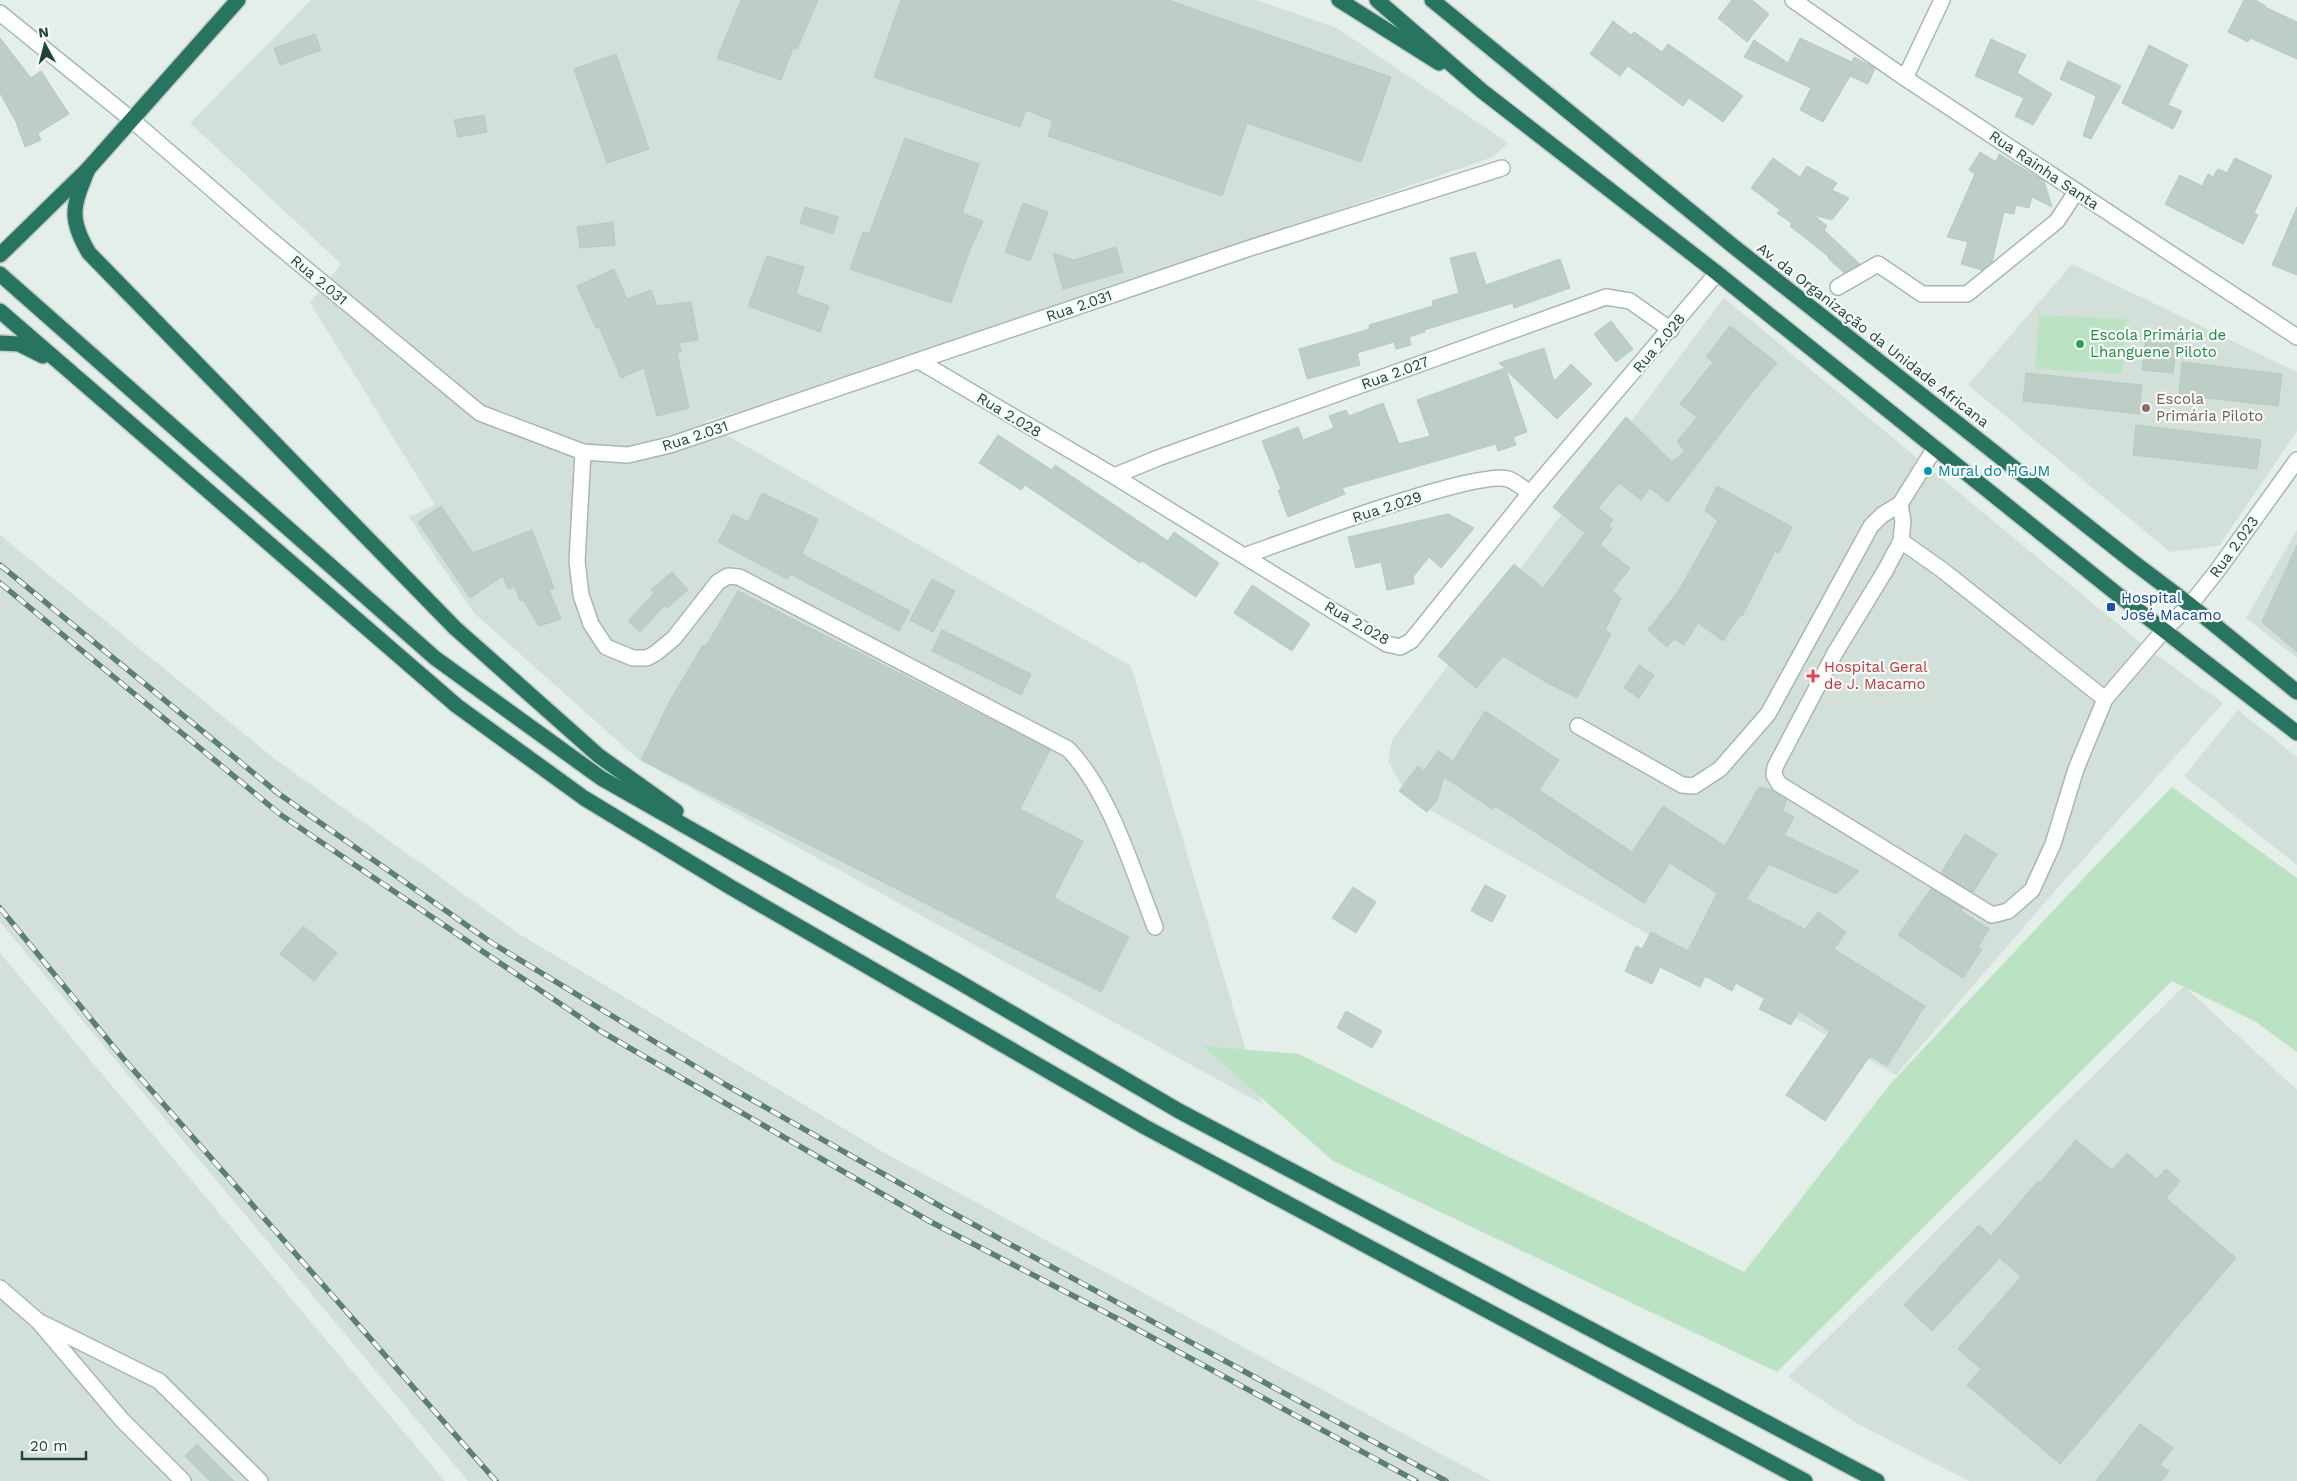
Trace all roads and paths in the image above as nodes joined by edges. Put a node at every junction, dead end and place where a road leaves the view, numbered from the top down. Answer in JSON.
{"nodes":[{"id":1,"x":238,"y":0,"type":"edge"},
{"id":2,"x":1338,"y":0,"type":"edge"},
{"id":3,"x":1377,"y":0,"type":"edge"},
{"id":4,"x":1432,"y":0,"type":"edge"},
{"id":5,"x":1794,"y":0,"type":"edge"},
{"id":6,"x":1942,"y":0,"type":"edge"},
{"id":7,"x":0,"y":13,"type":"edge"},
{"id":8,"x":1905,"y":78,"type":"junction"},
{"id":9,"x":1482,"y":90,"type":"junction"},
{"id":10,"x":132,"y":120,"type":"junction"},
{"id":11,"x":1502,"y":168,"type":"dead end"},
{"id":12,"x":88,"y":169,"type":"junction"},
{"id":13,"x":2076,"y":192,"type":"junction"},
{"id":14,"x":0,"y":255,"type":"edge"},
{"id":15,"x":1717,"y":273,"type":"junction"},
{"id":16,"x":0,"y":274,"type":"edge"},
{"id":17,"x":1838,"y":287,"type":"dead end"},
{"id":18,"x":0,"y":312,"type":"edge"},
{"id":19,"x":1671,"y":330,"type":"junction"},
{"id":20,"x":2297,"y":337,"type":"edge"},
{"id":21,"x":0,"y":343,"type":"edge"},
{"id":22,"x":918,"y":362,"type":"junction"},
{"id":23,"x":64,"y":367,"type":"junction"},
{"id":24,"x":1935,"y":448,"type":"junction"},
{"id":25,"x":583,"y":452,"type":"junction"},
{"id":26,"x":2297,"y":460,"type":"edge"},
{"id":27,"x":1114,"y":476,"type":"junction"},
{"id":28,"x":1530,"y":493,"type":"junction"},
{"id":29,"x":1900,"y":504,"type":"junction"},
{"id":30,"x":1901,"y":541,"type":"junction"},
{"id":31,"x":1244,"y":556,"type":"junction"},
{"id":32,"x":2190,"y":605,"type":"junction"},
{"id":33,"x":2165,"y":629,"type":"junction"},
{"id":34,"x":2297,"y":692,"type":"edge"},
{"id":35,"x":2104,"y":699,"type":"junction"},
{"id":36,"x":1578,"y":726,"type":"dead end"},
{"id":37,"x":2297,"y":733,"type":"edge"},
{"id":38,"x":744,"y":860,"type":"junction"},
{"id":39,"x":1155,"y":927,"type":"dead end"},
{"id":40,"x":0,"y":1288,"type":"edge"},
{"id":41,"x":38,"y":1322,"type":"junction"},
{"id":42,"x":183,"y":1481,"type":"edge"},
{"id":43,"x":260,"y":1481,"type":"edge"},
{"id":44,"x":1805,"y":1481,"type":"edge"},
{"id":45,"x":1877,"y":1481,"type":"edge"}],
"edges":[{"from":1,"to":10,"type":"highway"},
{"from":2,"to":9,"type":"highway"},
{"from":3,"to":9,"type":"highway"},
{"from":4,"to":32,"type":"highway","name":"Av. da Organização da Unidade Africana"},
{"from":5,"to":8,"type":"street","name":"Rua Rainha Santa"},
{"from":6,"to":8,"type":"street"},
{"from":7,"to":10,"type":"street","name":"Rua 2.031"},
{"from":8,"to":13,"type":"street","name":"Rua Rainha Santa"},
{"from":9,"to":15,"type":"highway"},
{"from":10,"to":12,"type":"highway"},
{"from":10,"to":25,"type":"street","name":"Rua 2.031"},
{"from":11,"to":22,"type":"street","name":"Rua 2.031"},
{"from":12,"to":14,"type":"highway"},
{"from":12,"to":38,"type":"highway"},
{"from":13,"to":17,"type":"street"},
{"from":13,"to":20,"type":"street","name":"Rua Rainha Santa"},
{"from":15,"to":19,"type":"street","name":"Rua 2.028"},
{"from":15,"to":24,"type":"highway"},
{"from":16,"to":38,"type":"highway"},
{"from":18,"to":23,"type":"highway"},
{"from":19,"to":27,"type":"street","name":"Rua 2.027"},
{"from":19,"to":28,"type":"street","name":"Rua 2.028"},
{"from":21,"to":23,"type":"highway"},
{"from":22,"to":25,"type":"street","name":"Rua 2.031"},
{"from":22,"to":27,"type":"street","name":"Rua 2.028"},
{"from":23,"to":44,"type":"highway"},
{"from":24,"to":29,"type":"street"},
{"from":24,"to":33,"type":"highway"},
{"from":25,"to":39,"type":"street"},
{"from":26,"to":32,"type":"street","name":"Rua 2.023"},
{"from":27,"to":31,"type":"street","name":"Rua 2.028"},
{"from":28,"to":31,"type":"street","name":"Rua 2.029"},
{"from":28,"to":31,"type":"street","name":"Rua 2.028"},
{"from":29,"to":30,"type":"street"},
{"from":29,"to":36,"type":"street"},
{"from":30,"to":35,"type":"street"},
{"from":30,"to":35,"type":"street","name":"Rua 2.023"},
{"from":32,"to":33,"type":"street","name":"Rua 2.023"},
{"from":32,"to":34,"type":"highway","name":"Av. da Organização da Unidade Africana"},
{"from":33,"to":35,"type":"street","name":"Rua 2.023"},
{"from":33,"to":37,"type":"highway"},
{"from":38,"to":45,"type":"highway"},
{"from":40,"to":41,"type":"street"},
{"from":41,"to":42,"type":"street"},
{"from":41,"to":43,"type":"street"}]}
